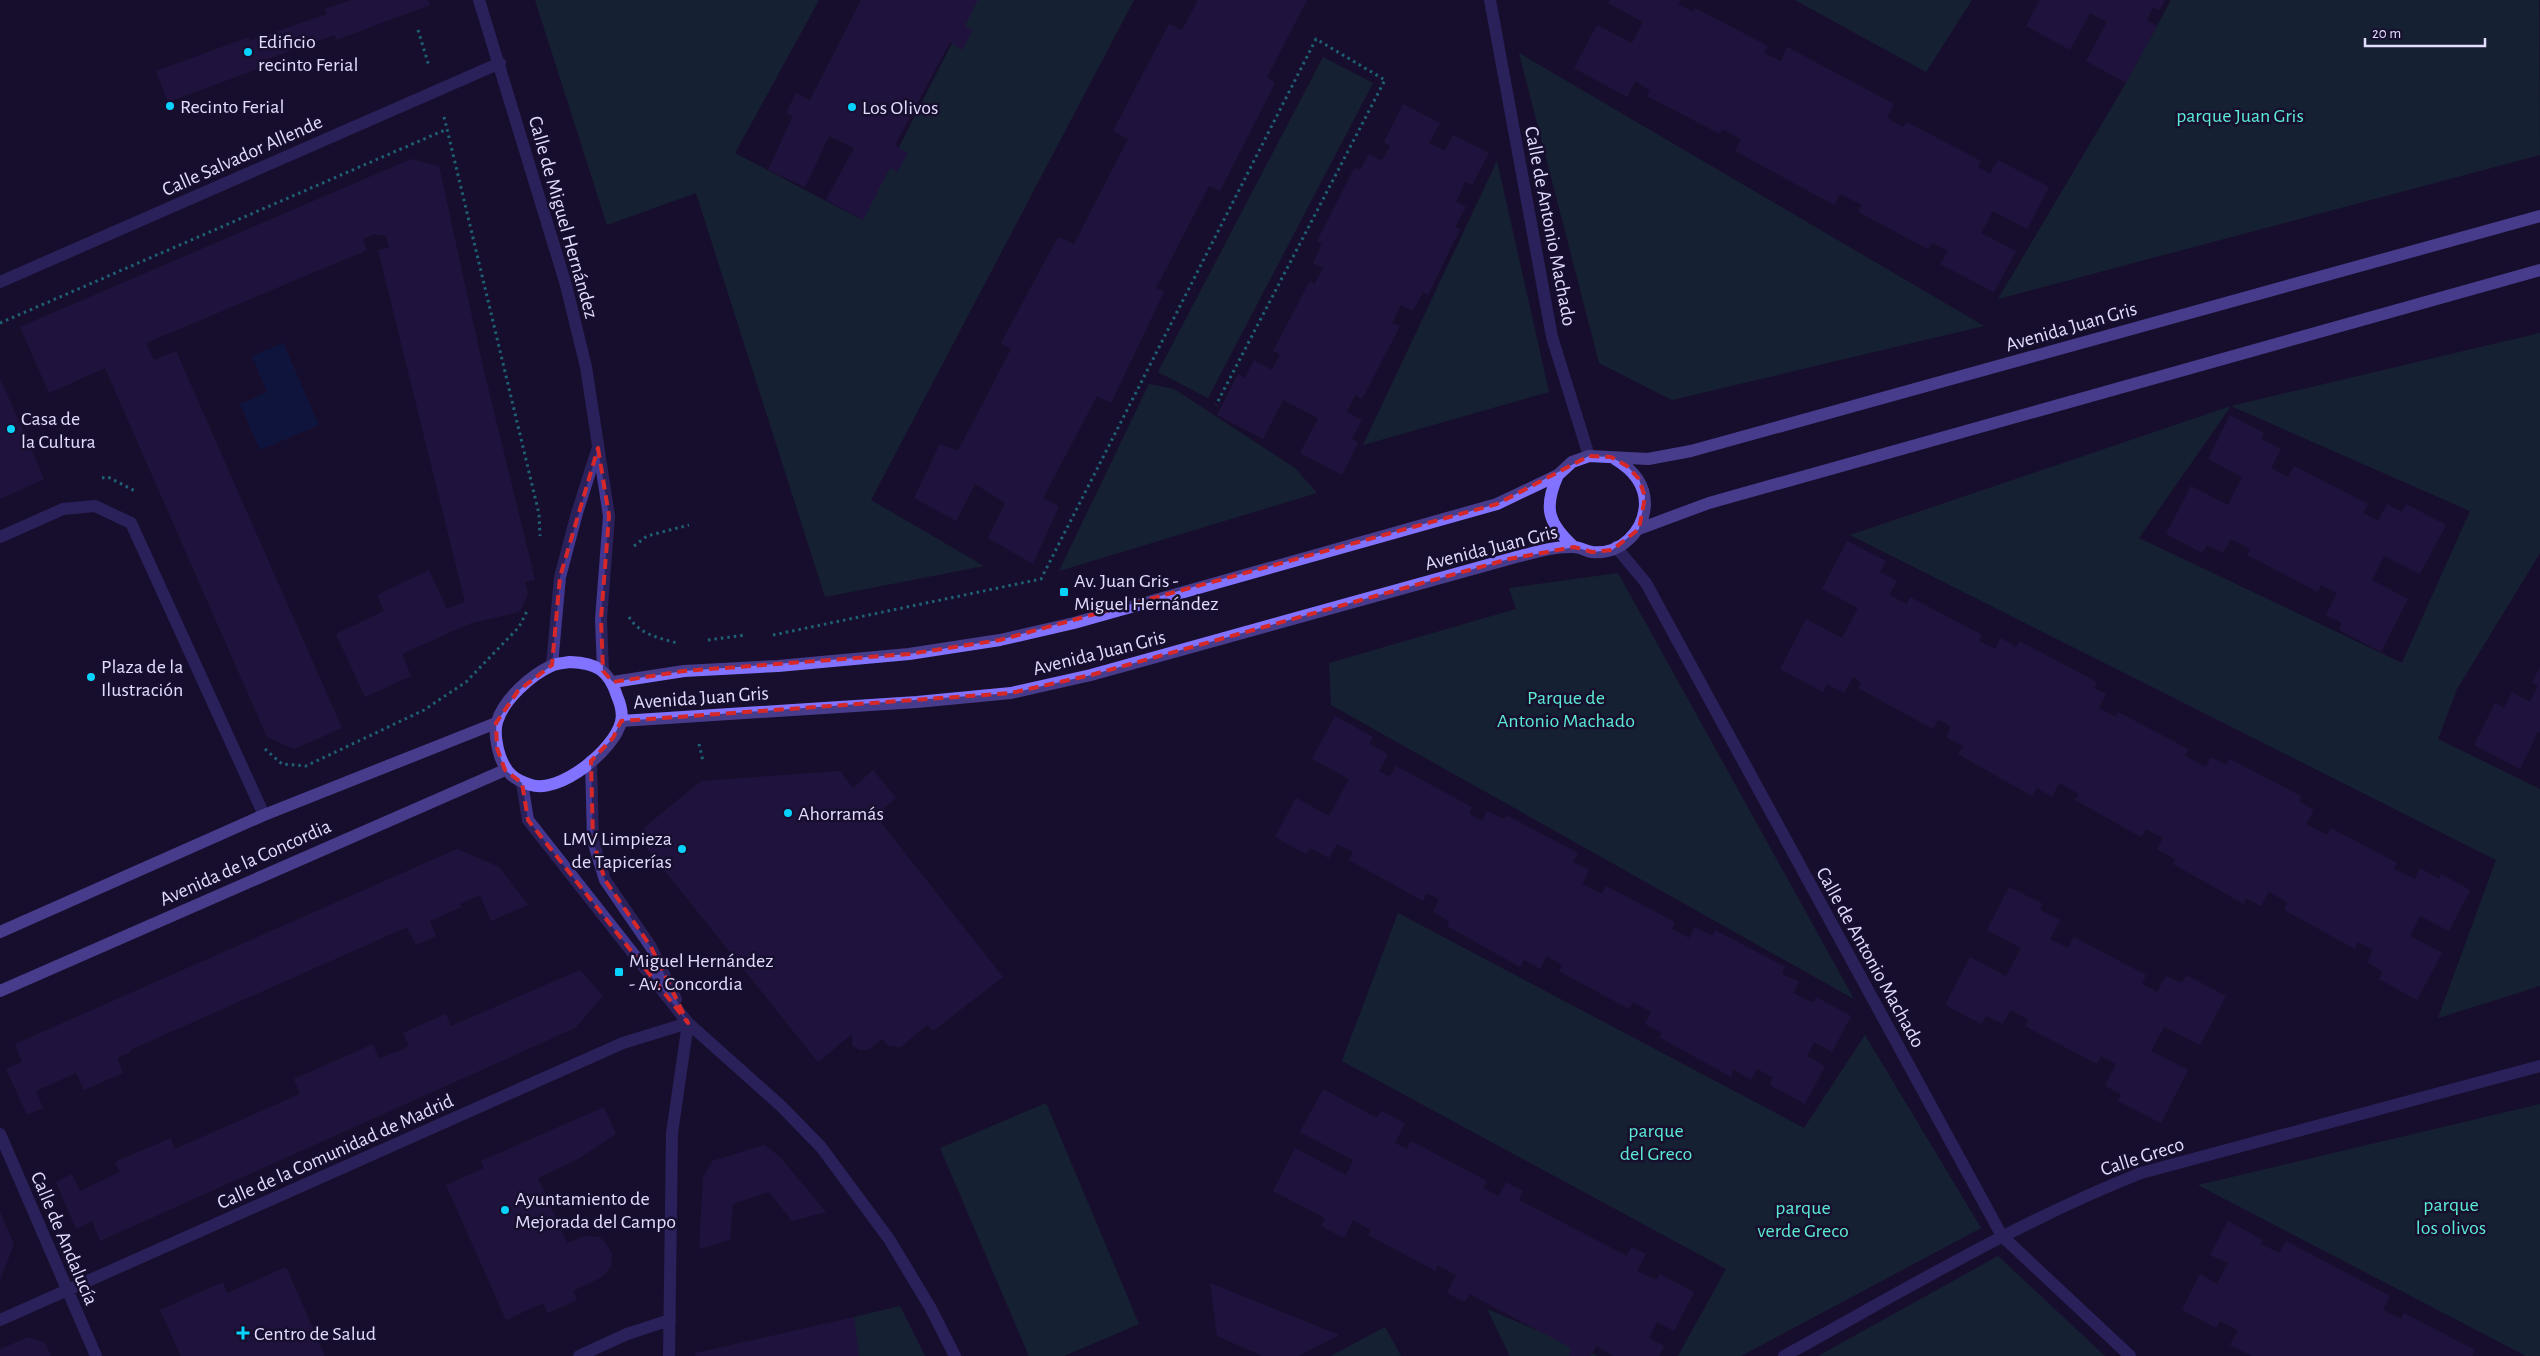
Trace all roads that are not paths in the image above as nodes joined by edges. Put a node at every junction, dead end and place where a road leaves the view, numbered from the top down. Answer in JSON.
{"nodes":[{"id":1,"x":479,"y":0,"type":"edge"},
{"id":2,"x":1490,"y":0,"type":"edge"},
{"id":3,"x":500,"y":63,"type":"junction"},
{"id":4,"x":2540,"y":216,"type":"edge"},
{"id":5,"x":2540,"y":270,"type":"edge"},
{"id":6,"x":0,"y":282,"type":"edge"},
{"id":7,"x":598,"y":448,"type":"junction"},
{"id":8,"x":1589,"y":456,"type":"junction"},
{"id":9,"x":1611,"y":457,"type":"junction"},
{"id":10,"x":1558,"y":475,"type":"junction"},
{"id":11,"x":1639,"y":529,"type":"junction"},
{"id":12,"x":0,"y":537,"type":"edge"},
{"id":13,"x":1574,"y":547,"type":"junction"},
{"id":14,"x":1616,"y":547,"type":"junction"},
{"id":15,"x":552,"y":665,"type":"junction"},
{"id":16,"x":603,"y":671,"type":"junction"},
{"id":17,"x":612,"y":682,"type":"junction"},
{"id":18,"x":621,"y":721,"type":"junction"},
{"id":19,"x":496,"y":723,"type":"junction"},
{"id":20,"x":591,"y":761,"type":"junction"},
{"id":21,"x":505,"y":770,"type":"junction"},
{"id":22,"x":522,"y":783,"type":"junction"},
{"id":23,"x":264,"y":815,"type":"junction"},
{"id":24,"x":0,"y":932,"type":"edge"},
{"id":25,"x":0,"y":990,"type":"edge"},
{"id":26,"x":688,"y":1023,"type":"junction"},
{"id":27,"x":2540,"y":1066,"type":"edge"},
{"id":28,"x":0,"y":1134,"type":"edge"},
{"id":29,"x":2002,"y":1236,"type":"junction"},
{"id":30,"x":66,"y":1291,"type":"junction"},
{"id":31,"x":0,"y":1320,"type":"edge"},
{"id":32,"x":670,"y":1320,"type":"junction"},
{"id":33,"x":96,"y":1356,"type":"edge"},
{"id":34,"x":579,"y":1356,"type":"edge"},
{"id":35,"x":668,"y":1356,"type":"edge"},
{"id":36,"x":954,"y":1356,"type":"edge"},
{"id":37,"x":1784,"y":1356,"type":"edge"},
{"id":38,"x":2130,"y":1356,"type":"edge"}],
"edges":[{"from":1,"to":3,"type":"street","name":"Calle de Miguel Hernández"},
{"from":2,"to":8,"type":"street","name":"Calle de Antonio Machado"},
{"from":3,"to":6,"type":"street","name":"Calle Salvador Allende"},
{"from":3,"to":7,"type":"street","name":"Calle de Miguel Hernández"},
{"from":4,"to":9,"type":"street","name":"Avenida Juan Gris"},
{"from":5,"to":11,"type":"street","name":"Avenida Juan Gris"},
{"from":7,"to":15,"type":"street"},
{"from":7,"to":16,"type":"street","name":"Calle de Miguel Hernández"},
{"from":8,"to":9,"type":"street","name":"Avenida Juan Gris"},
{"from":8,"to":10,"type":"street","name":"Avenida Juan Gris"},
{"from":9,"to":11,"type":"street"},
{"from":10,"to":13,"type":"street","name":"Avenida Juan Gris"},
{"from":10,"to":17,"type":"street","name":"Avenida Juan Gris"},
{"from":11,"to":14,"type":"street","name":"Avenida Juan Gris"},
{"from":12,"to":23,"type":"street"},
{"from":13,"to":14,"type":"street","name":"Avenida Juan Gris"},
{"from":13,"to":18,"type":"street","name":"Avenida Juan Gris"},
{"from":14,"to":29,"type":"street","name":"Calle de Antonio Machado"},
{"from":15,"to":16,"type":"street"},
{"from":15,"to":19,"type":"street"},
{"from":16,"to":17,"type":"street"},
{"from":17,"to":18,"type":"street"},
{"from":18,"to":20,"type":"street"},
{"from":19,"to":21,"type":"street"},
{"from":19,"to":23,"type":"street","name":"Avenida de la Concordia"},
{"from":20,"to":22,"type":"street"},
{"from":20,"to":26,"type":"street"},
{"from":21,"to":22,"type":"street"},
{"from":21,"to":25,"type":"street","name":"Avenida de la Concordia"},
{"from":22,"to":26,"type":"street"},
{"from":23,"to":24,"type":"street","name":"Avenida de la Concordia"},
{"from":26,"to":30,"type":"street","name":"Calle de la Comunidad de Madrid"},
{"from":26,"to":32,"type":"street"},
{"from":26,"to":36,"type":"street"},
{"from":27,"to":29,"type":"street","name":"Calle Greco"},
{"from":28,"to":30,"type":"street","name":"Calle de Andalucía"},
{"from":29,"to":37,"type":"street","name":"Calle Greco"},
{"from":29,"to":38,"type":"street","name":"Calle de Antonio Machado"},
{"from":30,"to":31,"type":"street","name":"Calle de la Comunidad de Madrid"},
{"from":30,"to":33,"type":"street","name":"Calle de Andalucía"},
{"from":32,"to":34,"type":"street"},
{"from":32,"to":35,"type":"street"}]}
